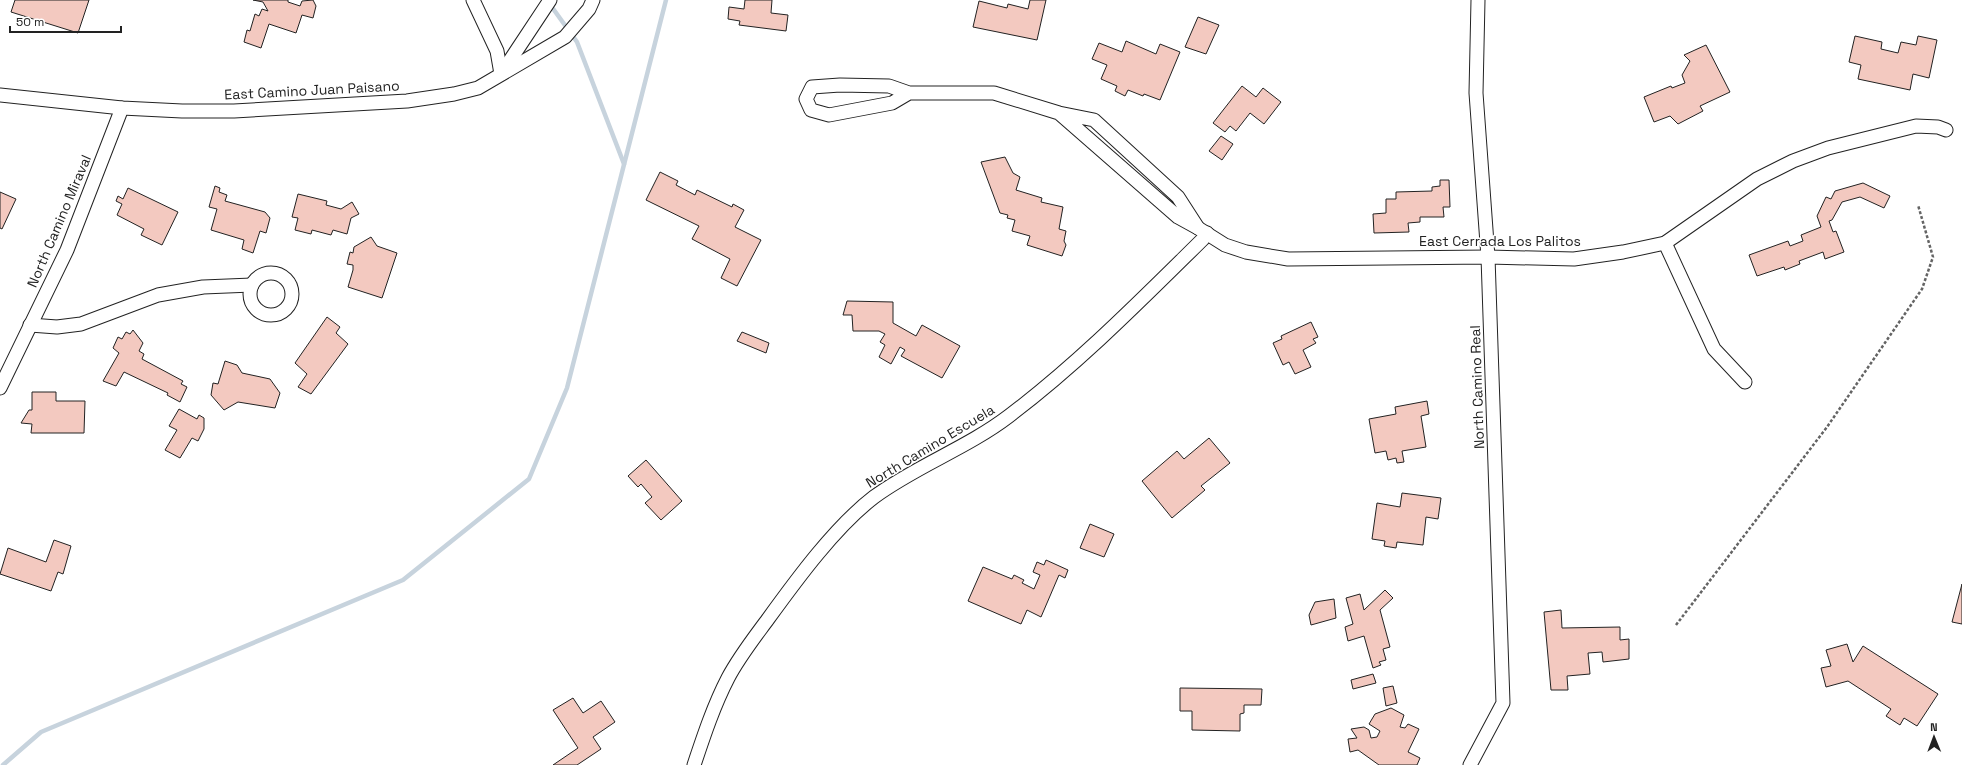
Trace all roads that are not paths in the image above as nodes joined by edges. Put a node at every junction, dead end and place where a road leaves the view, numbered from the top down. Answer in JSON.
{"nodes":[{"id":1,"x":473,"y":0,"type":"edge"},
{"id":2,"x":550,"y":0,"type":"edge"},
{"id":3,"x":593,"y":0,"type":"edge"},
{"id":4,"x":1478,"y":0,"type":"edge"},
{"id":5,"x":501,"y":74,"type":"junction"},
{"id":6,"x":909,"y":93,"type":"junction"},
{"id":7,"x":0,"y":95,"type":"edge"},
{"id":8,"x":122,"y":108,"type":"junction"},
{"id":9,"x":1059,"y":113,"type":"junction"},
{"id":10,"x":1946,"y":130,"type":"dead end"},
{"id":11,"x":1203,"y":231,"type":"junction"},
{"id":12,"x":1665,"y":243,"type":"junction"},
{"id":13,"x":1488,"y":257,"type":"junction"},
{"id":14,"x":252,"y":285,"type":"dead end"},
{"id":15,"x":30,"y":325,"type":"junction"},
{"id":16,"x":1745,"y":382,"type":"dead end"},
{"id":17,"x":0,"y":388,"type":"edge"},
{"id":18,"x":694,"y":765,"type":"edge"},
{"id":19,"x":1470,"y":765,"type":"edge"}],
"edges":[{"from":1,"to":5,"type":"street"},
{"from":2,"to":5,"type":"street"},
{"from":3,"to":5,"type":"street","name":"East Camino Juan Paisano"},
{"from":4,"to":13,"type":"street","name":"North Camino Real"},
{"from":5,"to":8,"type":"street","name":"East Camino Juan Paisano"},
{"from":6,"to":6,"type":"street","name":"East Cerrada Los Palitos"},
{"from":6,"to":9,"type":"street","name":"East Cerrada Los Palitos"},
{"from":7,"to":8,"type":"street","name":"East Camino Juan Paisano"},
{"from":8,"to":15,"type":"street","name":"North Camino Miraval"},
{"from":9,"to":11,"type":"street","name":"East Cerrada Los Palitos"},
{"from":9,"to":11,"type":"street","name":"East Cerrada Los Palitos"},
{"from":10,"to":12,"type":"street","name":"East Cerrada Los Palitos"},
{"from":11,"to":13,"type":"street","name":"East Cerrada Los Palitos"},
{"from":11,"to":18,"type":"street","name":"North Camino Escuela"},
{"from":12,"to":13,"type":"street","name":"East Cerrada Los Palitos"},
{"from":12,"to":16,"type":"street"},
{"from":13,"to":19,"type":"street","name":"North Camino Real"},
{"from":14,"to":15,"type":"street"},
{"from":15,"to":17,"type":"street","name":"North Camino Miraval"}]}
